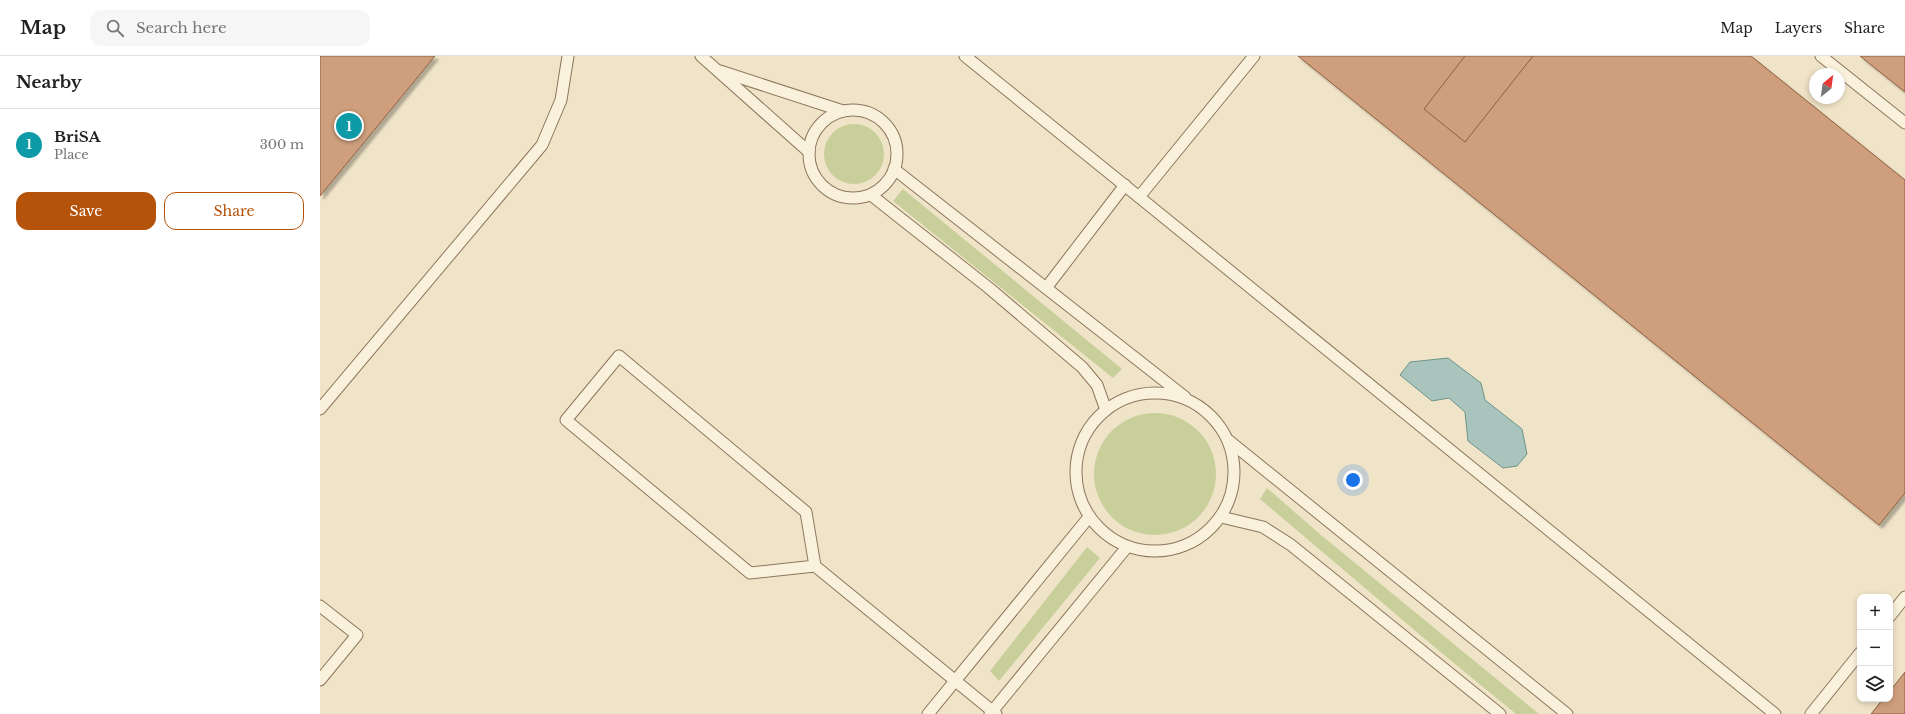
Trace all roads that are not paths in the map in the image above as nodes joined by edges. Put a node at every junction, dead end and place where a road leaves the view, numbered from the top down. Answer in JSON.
{"nodes":[{"id":1,"x":568,"y":56,"type":"edge"},
{"id":2,"x":701,"y":56,"type":"edge"},
{"id":3,"x":965,"y":56,"type":"edge"},
{"id":4,"x":1254,"y":56,"type":"edge"},
{"id":5,"x":1821,"y":56,"type":"edge"},
{"id":6,"x":716,"y":70,"type":"junction"},
{"id":7,"x":844,"y":111,"type":"junction"},
{"id":8,"x":1905,"y":123,"type":"edge"},
{"id":9,"x":809,"y":152,"type":"junction"},
{"id":10,"x":894,"y":170,"type":"junction"},
{"id":11,"x":1125,"y":185,"type":"junction"},
{"id":12,"x":871,"y":195,"type":"junction"},
{"id":13,"x":1139,"y":197,"type":"junction"},
{"id":14,"x":1046,"y":288,"type":"junction"},
{"id":15,"x":1192,"y":402,"type":"junction"},
{"id":16,"x":320,"y":409,"type":"edge"},
{"id":17,"x":1106,"y":410,"type":"junction"},
{"id":18,"x":1228,"y":440,"type":"junction"},
{"id":19,"x":1221,"y":517,"type":"junction"},
{"id":20,"x":1089,"y":518,"type":"junction"},
{"id":21,"x":1127,"y":547,"type":"junction"},
{"id":22,"x":815,"y":566,"type":"junction"},
{"id":23,"x":1905,"y":597,"type":"edge"},
{"id":24,"x":320,"y":606,"type":"edge"},
{"id":25,"x":1893,"y":612,"type":"edge"},
{"id":26,"x":1857,"y":657,"type":"edge"},
{"id":27,"x":320,"y":680,"type":"edge"},
{"id":28,"x":955,"y":681,"type":"junction"},
{"id":29,"x":993,"y":713,"type":"edge"},
{"id":30,"x":928,"y":714,"type":"edge"},
{"id":31,"x":1500,"y":714,"type":"edge"},
{"id":32,"x":1567,"y":714,"type":"edge"},
{"id":33,"x":1775,"y":714,"type":"edge"},
{"id":34,"x":1811,"y":714,"type":"edge"}],
"edges":[{"from":1,"to":16,"type":"lane"},
{"from":2,"to":6,"type":"lane"},
{"from":3,"to":11,"type":"lane"},
{"from":4,"to":13,"type":"lane"},
{"from":5,"to":8,"type":"lane"},
{"from":6,"to":7,"type":"lane"},
{"from":6,"to":9,"type":"lane"},
{"from":7,"to":9,"type":"lane"},
{"from":7,"to":10,"type":"lane"},
{"from":9,"to":12,"type":"lane"},
{"from":10,"to":12,"type":"lane"},
{"from":10,"to":14,"type":"lane"},
{"from":11,"to":13,"type":"lane"},
{"from":11,"to":14,"type":"lane"},
{"from":12,"to":17,"type":"lane"},
{"from":13,"to":33,"type":"lane"},
{"from":14,"to":15,"type":"lane"},
{"from":15,"to":17,"type":"lane"},
{"from":15,"to":18,"type":"lane"},
{"from":17,"to":20,"type":"lane"},
{"from":18,"to":19,"type":"lane"},
{"from":18,"to":32,"type":"lane"},
{"from":19,"to":21,"type":"lane"},
{"from":19,"to":31,"type":"lane"},
{"from":20,"to":21,"type":"lane"},
{"from":20,"to":28,"type":"lane"},
{"from":21,"to":29,"type":"lane"},
{"from":22,"to":22,"type":"lane"},
{"from":22,"to":28,"type":"lane"},
{"from":23,"to":25,"type":"lane"},
{"from":24,"to":27,"type":"lane"},
{"from":26,"to":34,"type":"lane"},
{"from":28,"to":29,"type":"lane"},
{"from":28,"to":30,"type":"lane"}]}
